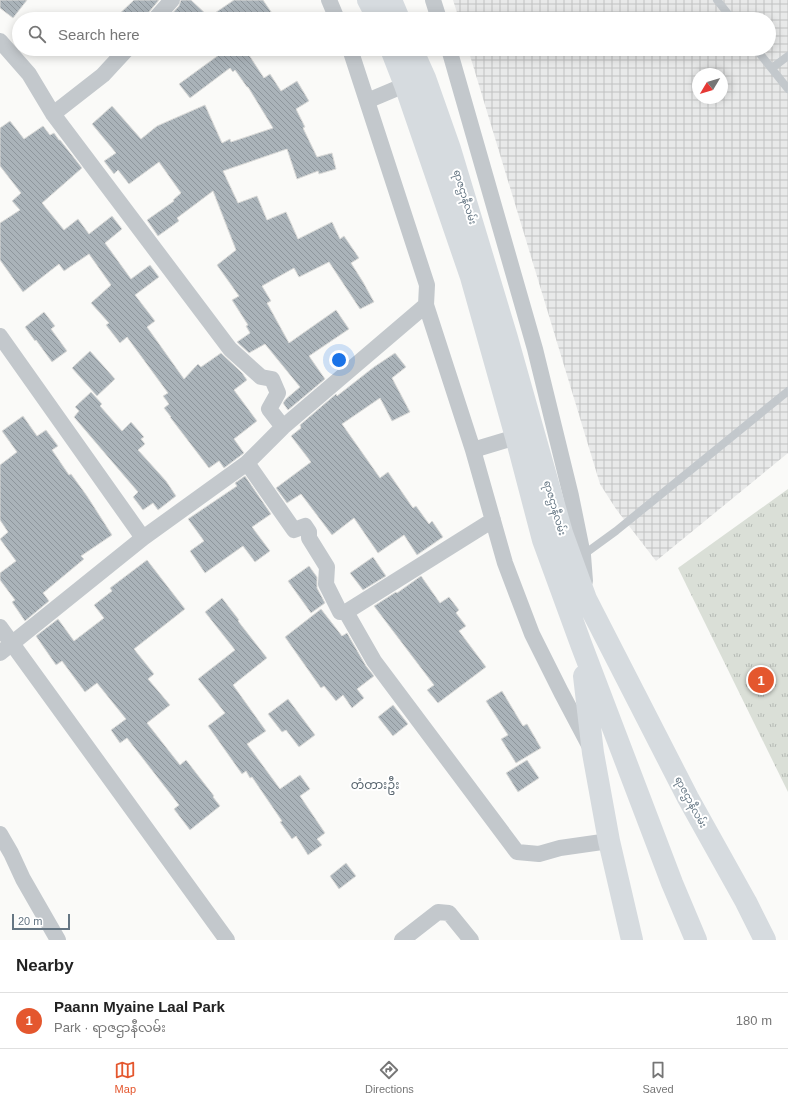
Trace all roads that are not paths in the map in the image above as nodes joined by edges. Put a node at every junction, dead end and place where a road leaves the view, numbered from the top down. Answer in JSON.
{"nodes":[{"id":1,"x":172,"y":0,"type":"edge"},
{"id":2,"x":329,"y":0,"type":"edge"},
{"id":3,"x":368,"y":0,"type":"edge"},
{"id":4,"x":391,"y":0,"type":"edge"},
{"id":5,"x":433,"y":0,"type":"edge"},
{"id":6,"x":717,"y":0,"type":"edge"},
{"id":7,"x":161,"y":12,"type":"edge"},
{"id":8,"x":334,"y":12,"type":"edge"},
{"id":9,"x":374,"y":12,"type":"edge"},
{"id":10,"x":396,"y":12,"type":"edge"},
{"id":11,"x":437,"y":12,"type":"edge"},
{"id":12,"x":726,"y":12,"type":"edge"},
{"id":13,"x":0,"y":41,"type":"edge"},
{"id":14,"x":12,"y":55,"type":"edge"},
{"id":15,"x":13,"y":56,"type":"edge"},
{"id":16,"x":120,"y":56,"type":"edge"},
{"id":17,"x":352,"y":56,"type":"edge"},
{"id":18,"x":394,"y":56,"type":"edge"},
{"id":19,"x":415,"y":56,"type":"edge"},
{"id":20,"x":451,"y":56,"type":"edge"},
{"id":21,"x":762,"y":56,"type":"edge"},
{"id":22,"x":788,"y":56,"type":"edge"},
{"id":23,"x":772,"y":68,"type":"junction"},
{"id":24,"x":405,"y":86,"type":"junction"},
{"id":25,"x":788,"y":89,"type":"edge"},
{"id":26,"x":367,"y":101,"type":"junction"},
{"id":27,"x":53,"y":114,"type":"junction"},
{"id":28,"x":426,"y":305,"type":"junction"},
{"id":29,"x":0,"y":336,"type":"edge"},
{"id":30,"x":788,"y":392,"type":"edge"},
{"id":31,"x":283,"y":427,"type":"junction"},
{"id":32,"x":516,"y":437,"type":"junction"},
{"id":33,"x":473,"y":450,"type":"junction"},
{"id":34,"x":247,"y":463,"type":"junction"},
{"id":35,"x":493,"y":520,"type":"junction"},
{"id":36,"x":142,"y":538,"type":"junction"},
{"id":37,"x":583,"y":555,"type":"junction"},
{"id":38,"x":586,"y":599,"type":"junction"},
{"id":39,"x":346,"y":612,"type":"junction"},
{"id":40,"x":0,"y":627,"type":"edge"},
{"id":41,"x":581,"y":644,"type":"junction"},
{"id":42,"x":6,"y":648,"type":"edge"},
{"id":43,"x":594,"y":753,"type":"junction"},
{"id":44,"x":0,"y":834,"type":"edge"},
{"id":45,"x":610,"y":841,"type":"junction"},
{"id":46,"x":58,"y":940,"type":"edge"},
{"id":47,"x":227,"y":940,"type":"edge"},
{"id":48,"x":402,"y":940,"type":"edge"},
{"id":49,"x":471,"y":940,"type":"edge"},
{"id":50,"x":632,"y":940,"type":"edge"},
{"id":51,"x":696,"y":940,"type":"edge"},
{"id":52,"x":765,"y":940,"type":"edge"}],
"edges":[{"from":1,"to":7,"type":"street"},
{"from":2,"to":8,"type":"street"},
{"from":3,"to":9,"type":"main road"},
{"from":4,"to":10,"type":"main road"},
{"from":5,"to":11,"type":"street"},
{"from":6,"to":12,"type":"lane"},
{"from":13,"to":14,"type":"street"},
{"from":15,"to":27,"type":"street"},
{"from":16,"to":27,"type":"street"},
{"from":17,"to":26,"type":"street"},
{"from":18,"to":24,"type":"main road","name":"ရာဇဌာနီလမ်း"},
{"from":19,"to":38,"type":"main road","name":"ရာဇဌာနီလမ်း"},
{"from":20,"to":37,"type":"street"},
{"from":21,"to":23,"type":"lane"},
{"from":22,"to":23,"type":"lane"},
{"from":23,"to":25,"type":"lane"},
{"from":24,"to":26,"type":"street"},
{"from":24,"to":32,"type":"main road","name":"ရာဇဌာနီလမ်း"},
{"from":26,"to":28,"type":"street"},
{"from":27,"to":31,"type":"street"},
{"from":28,"to":31,"type":"street"},
{"from":28,"to":33,"type":"street"},
{"from":29,"to":36,"type":"street"},
{"from":30,"to":37,"type":"lane"},
{"from":31,"to":34,"type":"street"},
{"from":32,"to":33,"type":"street"},
{"from":32,"to":41,"type":"main road","name":"ရာဇဌာနီလမ်း"},
{"from":33,"to":35,"type":"street"},
{"from":34,"to":36,"type":"street"},
{"from":34,"to":39,"type":"street"},
{"from":35,"to":39,"type":"street"},
{"from":35,"to":43,"type":"street"},
{"from":36,"to":42,"type":"street"},
{"from":37,"to":38,"type":"street"},
{"from":38,"to":41,"type":"main road"},
{"from":38,"to":52,"type":"main road","name":"ရာဇဌာနီလမ်း"},
{"from":39,"to":45,"type":"street"},
{"from":40,"to":42,"type":"street"},
{"from":41,"to":43,"type":"main road"},
{"from":41,"to":51,"type":"main road","name":"ရာဇဌာနီလမ်း"},
{"from":42,"to":47,"type":"street"},
{"from":43,"to":45,"type":"main road"},
{"from":44,"to":46,"type":"street"},
{"from":45,"to":50,"type":"main road"},
{"from":48,"to":49,"type":"street"}]}
